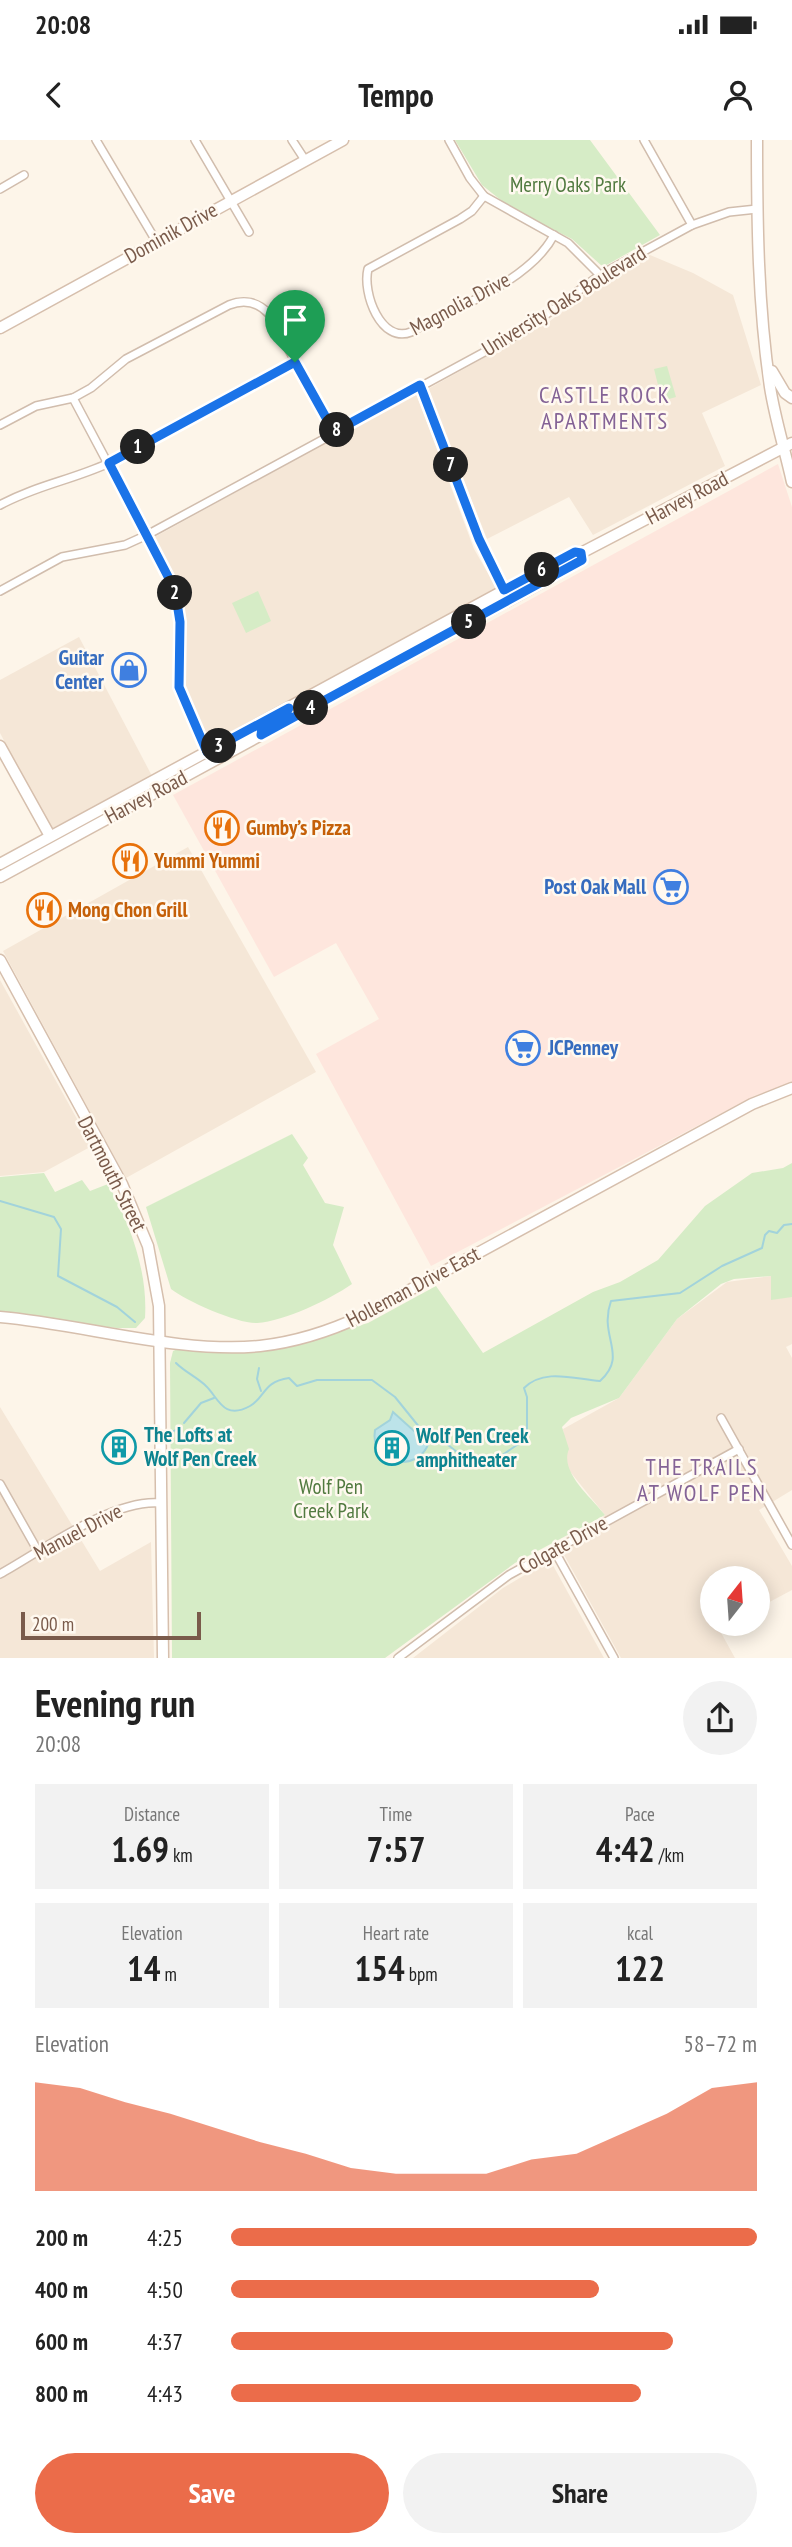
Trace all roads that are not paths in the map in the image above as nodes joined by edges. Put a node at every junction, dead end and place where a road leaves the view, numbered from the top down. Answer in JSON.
{"nodes":[{"id":1,"x":96,"y":140,"type":"edge"},
{"id":2,"x":195,"y":140,"type":"edge"},
{"id":3,"x":292,"y":140,"type":"edge"},
{"id":4,"x":343,"y":140,"type":"edge"},
{"id":5,"x":449,"y":140,"type":"edge"},
{"id":6,"x":644,"y":140,"type":"edge"},
{"id":7,"x":757,"y":140,"type":"edge"},
{"id":8,"x":305,"y":160,"type":"junction"},
{"id":9,"x":24,"y":175,"type":"dead end"},
{"id":10,"x":0,"y":189,"type":"edge"},
{"id":11,"x":484,"y":196,"type":"junction"},
{"id":12,"x":231,"y":200,"type":"junction"},
{"id":13,"x":757,"y":209,"type":"junction"},
{"id":14,"x":692,"y":225,"type":"junction"},
{"id":15,"x":249,"y":232,"type":"dead end"},
{"id":16,"x":554,"y":236,"type":"junction"},
{"id":17,"x":156,"y":242,"type":"junction"},
{"id":18,"x":600,"y":275,"type":"junction"},
{"id":19,"x":0,"y":328,"type":"edge"},
{"id":20,"x":766,"y":354,"type":"junction"},
{"id":21,"x":295,"y":362,"type":"junction"},
{"id":22,"x":420,"y":385,"type":"junction"},
{"id":23,"x":73,"y":398,"type":"junction"},
{"id":24,"x":792,"y":398,"type":"edge"},
{"id":25,"x":0,"y":425,"type":"edge"},
{"id":26,"x":334,"y":432,"type":"junction"},
{"id":27,"x":788,"y":445,"type":"edge"},
{"id":28,"x":109,"y":463,"type":"junction"},
{"id":29,"x":792,"y":482,"type":"edge"},
{"id":30,"x":0,"y":505,"type":"edge"},
{"id":31,"x":147,"y":535,"type":"junction"},
{"id":32,"x":581,"y":553,"type":"junction"},
{"id":33,"x":504,"y":590,"type":"junction"},
{"id":34,"x":0,"y":591,"type":"edge"},
{"id":35,"x":485,"y":613,"type":"junction"},
{"id":36,"x":376,"y":660,"type":"junction"},
{"id":37,"x":383,"y":669,"type":"junction"},
{"id":38,"x":289,"y":708,"type":"junction"},
{"id":39,"x":261,"y":735,"type":"junction"},
{"id":40,"x":0,"y":746,"type":"edge"},
{"id":41,"x":207,"y":752,"type":"junction"},
{"id":42,"x":182,"y":778,"type":"junction"},
{"id":43,"x":77,"y":835,"type":"junction"},
{"id":44,"x":50,"y":836,"type":"junction"},
{"id":45,"x":27,"y":862,"type":"junction"},
{"id":46,"x":0,"y":864,"type":"edge"},
{"id":47,"x":0,"y":877,"type":"edge"},
{"id":48,"x":0,"y":960,"type":"edge"},
{"id":49,"x":792,"y":1088,"type":"edge"},
{"id":50,"x":0,"y":1317,"type":"edge"},
{"id":51,"x":160,"y":1339,"type":"junction"},
{"id":52,"x":721,"y":1418,"type":"dead end"},
{"id":53,"x":739,"y":1449,"type":"junction"},
{"id":54,"x":0,"y":1483,"type":"edge"},
{"id":55,"x":160,"y":1503,"type":"junction"},
{"id":56,"x":792,"y":1545,"type":"edge"},
{"id":57,"x":554,"y":1550,"type":"junction"},
{"id":58,"x":39,"y":1553,"type":"junction"},
{"id":59,"x":0,"y":1574,"type":"edge"},
{"id":60,"x":163,"y":1658,"type":"edge"},
{"id":61,"x":398,"y":1658,"type":"edge"},
{"id":62,"x":614,"y":1658,"type":"edge"}],
"edges":[{"from":1,"to":17,"type":"street"},
{"from":2,"to":12,"type":"street"},
{"from":3,"to":8,"type":"street"},
{"from":4,"to":8,"type":"main road","name":"Dominik Drive"},
{"from":5,"to":11,"type":"street"},
{"from":6,"to":14,"type":"street"},
{"from":7,"to":13,"type":"main road"},
{"from":8,"to":12,"type":"main road","name":"Dominik Drive"},
{"from":9,"to":10,"type":"street"},
{"from":11,"to":16,"type":"street"},
{"from":11,"to":16,"type":"street","name":"Magnolia Drive"},
{"from":12,"to":15,"type":"street"},
{"from":12,"to":17,"type":"main road","name":"Dominik Drive"},
{"from":13,"to":14,"type":"street","name":"University Oaks Boulevard"},
{"from":13,"to":20,"type":"main road"},
{"from":14,"to":18,"type":"street","name":"University Oaks Boulevard"},
{"from":16,"to":18,"type":"street"},
{"from":17,"to":19,"type":"main road","name":"Dominik Drive"},
{"from":18,"to":22,"type":"street","name":"University Oaks Boulevard"},
{"from":20,"to":24,"type":"main road"},
{"from":20,"to":27,"type":"main road"},
{"from":21,"to":23,"type":"street"},
{"from":21,"to":26,"type":"street"},
{"from":21,"to":28,"type":"street"},
{"from":22,"to":26,"type":"street","name":"University Oaks Boulevard"},
{"from":22,"to":33,"type":"street"},
{"from":23,"to":25,"type":"street"},
{"from":23,"to":28,"type":"street"},
{"from":26,"to":31,"type":"street","name":"University Oaks Boulevard"},
{"from":27,"to":29,"type":"main road"},
{"from":27,"to":32,"type":"main road","name":"Harvey Road"},
{"from":28,"to":30,"type":"street"},
{"from":28,"to":31,"type":"street"},
{"from":31,"to":34,"type":"street","name":"University Oaks Boulevard"},
{"from":31,"to":41,"type":"street"},
{"from":32,"to":33,"type":"main road","name":"Harvey Road"},
{"from":32,"to":35,"type":"main road","name":"Harvey Road"},
{"from":33,"to":35,"type":"main road"},
{"from":33,"to":36,"type":"main road","name":"Harvey Road"},
{"from":35,"to":37,"type":"main road","name":"Harvey Road"},
{"from":36,"to":37,"type":"main road"},
{"from":36,"to":38,"type":"main road","name":"Harvey Road"},
{"from":37,"to":39,"type":"main road","name":"Harvey Road"},
{"from":38,"to":39,"type":"main road"},
{"from":38,"to":41,"type":"main road","name":"Harvey Road"},
{"from":39,"to":42,"type":"main road","name":"Harvey Road"},
{"from":40,"to":44,"type":"main road"},
{"from":41,"to":42,"type":"main road"},
{"from":41,"to":44,"type":"main road","name":"Harvey Road"},
{"from":42,"to":43,"type":"main road","name":"Harvey Road"},
{"from":43,"to":44,"type":"main road"},
{"from":43,"to":45,"type":"main road","name":"Harvey Road"},
{"from":44,"to":45,"type":"main road"},
{"from":44,"to":46,"type":"main road","name":"Harvey Road"},
{"from":45,"to":47,"type":"main road","name":"Harvey Road"},
{"from":48,"to":51,"type":"main road","name":"Dartmouth Street"},
{"from":49,"to":51,"type":"main road","name":"Holleman Drive East"},
{"from":50,"to":51,"type":"main road","name":"Holleman Drive East"},
{"from":51,"to":55,"type":"main road","name":"Dartmouth Street"},
{"from":52,"to":53,"type":"street"},
{"from":53,"to":56,"type":"street"},
{"from":53,"to":57,"type":"street","name":"Colgate Drive"},
{"from":54,"to":58,"type":"street"},
{"from":55,"to":58,"type":"street","name":"Manuel Drive"},
{"from":55,"to":60,"type":"main road","name":"Dartmouth Street"},
{"from":57,"to":61,"type":"street","name":"Colgate Drive"},
{"from":57,"to":62,"type":"street"},
{"from":58,"to":59,"type":"street","name":"Manuel Drive"}]}
